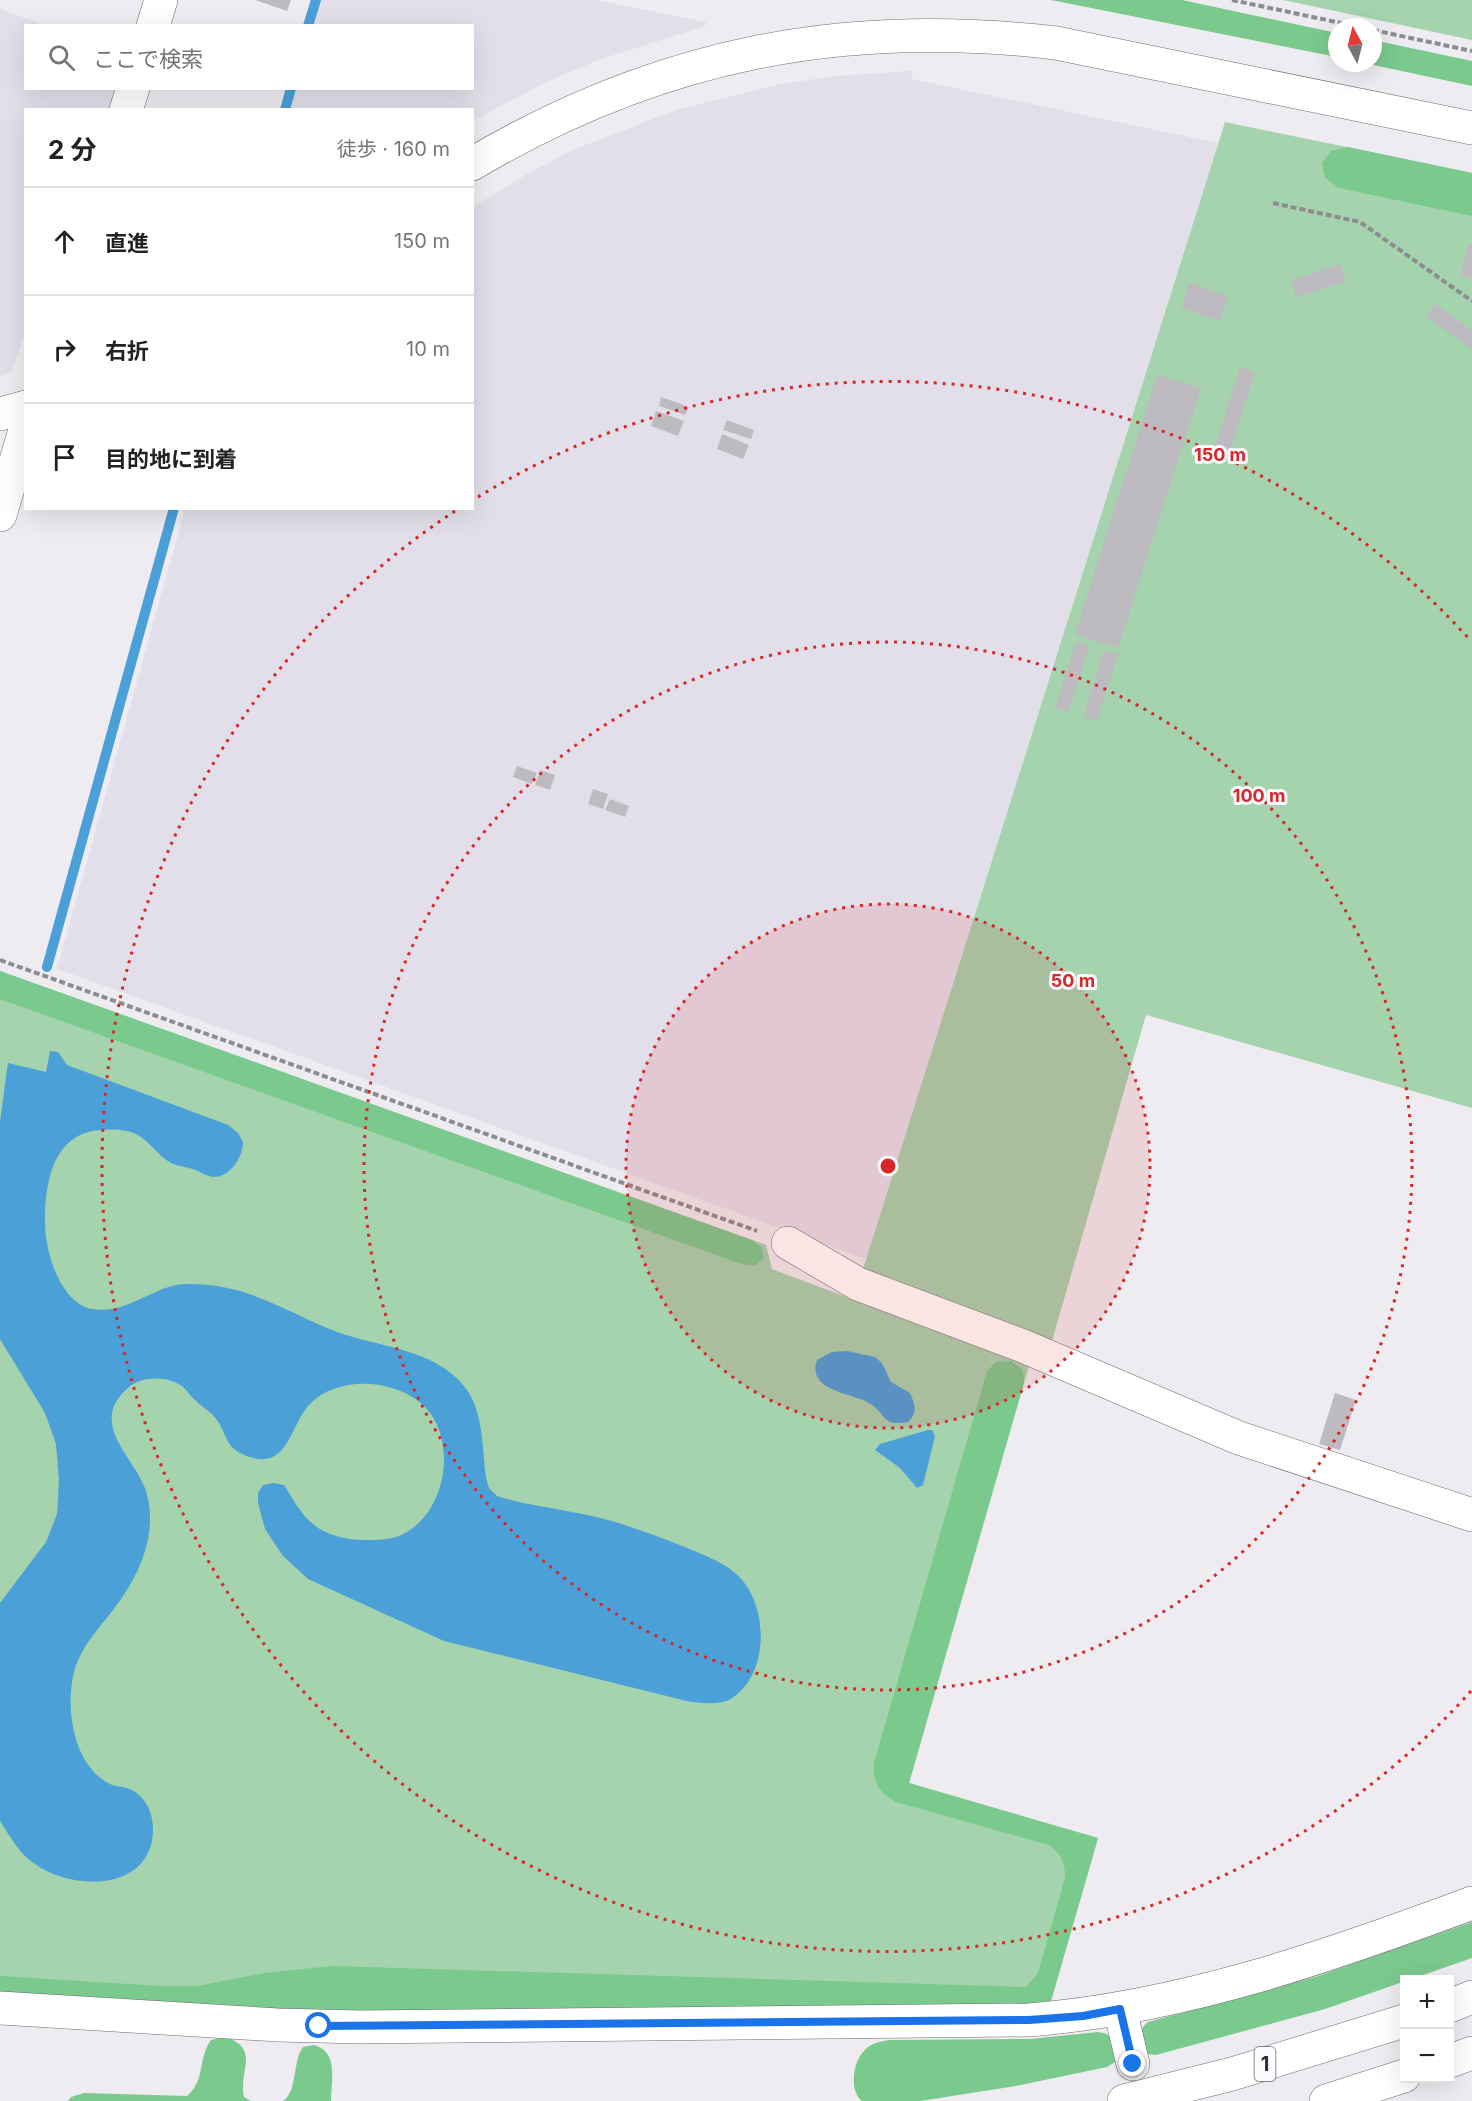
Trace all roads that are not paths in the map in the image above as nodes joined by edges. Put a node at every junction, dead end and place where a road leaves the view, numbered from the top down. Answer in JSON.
{"nodes":[{"id":1,"x":161,"y":0,"type":"edge"},
{"id":2,"x":154,"y":24,"type":"edge"},
{"id":3,"x":132,"y":90,"type":"edge"},
{"id":4,"x":127,"y":108,"type":"edge"},
{"id":5,"x":1472,"y":128,"type":"edge"},
{"id":6,"x":474,"y":163,"type":"edge"},
{"id":7,"x":24,"y":408,"type":"edge"},
{"id":8,"x":0,"y":414,"type":"edge"},
{"id":9,"x":24,"y":434,"type":"edge"},
{"id":10,"x":0,"y":515,"type":"edge"},
{"id":11,"x":788,"y":1242,"type":"road end"},
{"id":12,"x":1472,"y":1515,"type":"edge"},
{"id":13,"x":1472,"y":1903,"type":"edge"},
{"id":14,"x":1472,"y":1997,"type":"edge"},
{"id":15,"x":1454,"y":2004,"type":"edge"},
{"id":16,"x":0,"y":2008,"type":"edge"},
{"id":17,"x":1120,"y":2009,"type":"junction"},
{"id":18,"x":1400,"y":2022,"type":"edge"},
{"id":19,"x":1472,"y":2053,"type":"edge"},
{"id":20,"x":1454,"y":2059,"type":"edge"},
{"id":21,"x":1133,"y":2064,"type":"dead end"},
{"id":22,"x":1400,"y":2077,"type":"edge"},
{"id":23,"x":1124,"y":2101,"type":"edge"},
{"id":24,"x":1326,"y":2101,"type":"edge"}],
"edges":[{"from":1,"to":2,"type":"main road"},
{"from":3,"to":4,"type":"main road"},
{"from":5,"to":6,"type":"main road"},
{"from":7,"to":8,"type":"main road"},
{"from":9,"to":10,"type":"main road"},
{"from":11,"to":12,"type":"main road"},
{"from":13,"to":17,"type":"main road"},
{"from":14,"to":15,"type":"main road"},
{"from":16,"to":17,"type":"main road"},
{"from":17,"to":21,"type":"main road"},
{"from":18,"to":23,"type":"main road","number":"1"},
{"from":19,"to":20,"type":"main road"},
{"from":22,"to":24,"type":"main road"}]}
